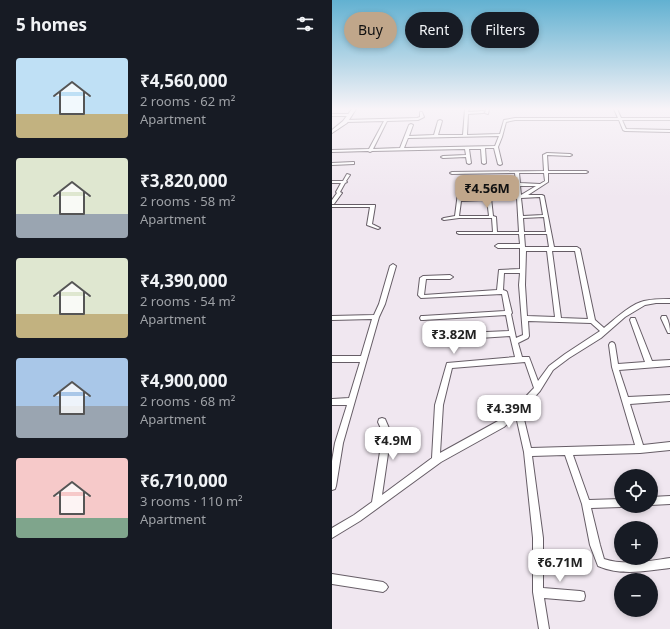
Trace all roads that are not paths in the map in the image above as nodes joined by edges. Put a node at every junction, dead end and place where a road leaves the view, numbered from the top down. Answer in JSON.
{"nodes":[{"id":1,"x":376,"y":138,"type":"edge"},
{"id":2,"x":406,"y":138,"type":"edge"},
{"id":3,"x":500,"y":138,"type":"edge"},
{"id":4,"x":419,"y":143,"type":"dead end"},
{"id":5,"x":483,"y":147,"type":"junction"},
{"id":6,"x":496,"y":147,"type":"junction"},
{"id":7,"x":467,"y":148,"type":"junction"},
{"id":8,"x":402,"y":149,"type":"junction"},
{"id":9,"x":418,"y":149,"type":"junction"},
{"id":10,"x":370,"y":150,"type":"junction"},
{"id":11,"x":332,"y":151,"type":"edge"},
{"id":12,"x":570,"y":155,"type":"dead end"},
{"id":13,"x":468,"y":156,"type":"junction"},
{"id":14,"x":443,"y":157,"type":"dead end"},
{"id":15,"x":484,"y":162,"type":"dead end"},
{"id":16,"x":353,"y":163,"type":"dead end"},
{"id":17,"x":469,"y":163,"type":"dead end"},
{"id":18,"x":332,"y":164,"type":"edge"},
{"id":19,"x":500,"y":164,"type":"dead end"},
{"id":20,"x":517,"y":172,"type":"junction"},
{"id":21,"x":547,"y":172,"type":"junction"},
{"id":22,"x":586,"y":172,"type":"dead end"},
{"id":23,"x":452,"y":173,"type":"dead end"},
{"id":24,"x":348,"y":175,"type":"dead end"},
{"id":25,"x":332,"y":182,"type":"edge"},
{"id":26,"x":345,"y":182,"type":"junction"},
{"id":27,"x":484,"y":184,"type":"dead end"},
{"id":28,"x":518,"y":184,"type":"junction"},
{"id":29,"x":540,"y":185,"type":"junction"},
{"id":30,"x":332,"y":193,"type":"edge"},
{"id":31,"x":340,"y":193,"type":"junction"},
{"id":32,"x":460,"y":194,"type":"dead end"},
{"id":33,"x":521,"y":196,"type":"junction"},
{"id":34,"x":485,"y":199,"type":"dead end"},
{"id":35,"x":459,"y":200,"type":"junction"},
{"id":36,"x":332,"y":205,"type":"edge"},
{"id":37,"x":332,"y":212,"type":"edge"},
{"id":38,"x":546,"y":216,"type":"junction"},
{"id":39,"x":459,"y":217,"type":"junction"},
{"id":40,"x":491,"y":217,"type":"junction"},
{"id":41,"x":521,"y":217,"type":"junction"},
{"id":42,"x":444,"y":219,"type":"dead end"},
{"id":43,"x":378,"y":228,"type":"dead end"},
{"id":44,"x":495,"y":232,"type":"junction"},
{"id":45,"x":522,"y":232,"type":"junction"},
{"id":46,"x":459,"y":233,"type":"dead end"},
{"id":47,"x":548,"y":233,"type":"junction"},
{"id":48,"x":498,"y":246,"type":"dead end"},
{"id":49,"x":523,"y":247,"type":"junction"},
{"id":50,"x":550,"y":249,"type":"junction"},
{"id":51,"x":393,"y":266,"type":"dead end"},
{"id":52,"x":523,"y":271,"type":"junction"},
{"id":53,"x":450,"y":277,"type":"dead end"},
{"id":54,"x":500,"y":292,"type":"junction"},
{"id":55,"x":670,"y":300,"type":"edge"},
{"id":56,"x":509,"y":313,"type":"junction"},
{"id":57,"x":376,"y":317,"type":"junction"},
{"id":58,"x":423,"y":318,"type":"dead end"},
{"id":59,"x":524,"y":318,"type":"junction"},
{"id":60,"x":664,"y":318,"type":"dead end"},
{"id":61,"x":333,"y":320,"type":"edge"},
{"id":62,"x":558,"y":320,"type":"junction"},
{"id":63,"x":633,"y":320,"type":"dead end"},
{"id":64,"x":592,"y":321,"type":"junction"},
{"id":65,"x":604,"y":331,"type":"junction"},
{"id":66,"x":670,"y":331,"type":"edge"},
{"id":67,"x":512,"y":333,"type":"junction"},
{"id":68,"x":464,"y":336,"type":"dead end"},
{"id":69,"x":514,"y":342,"type":"junction"},
{"id":70,"x":612,"y":345,"type":"dead end"},
{"id":71,"x":332,"y":359,"type":"edge"},
{"id":72,"x":364,"y":359,"type":"junction"},
{"id":73,"x":519,"y":359,"type":"junction"},
{"id":74,"x":670,"y":363,"type":"edge"},
{"id":75,"x":650,"y":365,"type":"junction"},
{"id":76,"x":615,"y":367,"type":"junction"},
{"id":77,"x":538,"y":389,"type":"junction"},
{"id":78,"x":670,"y":398,"type":"edge"},
{"id":79,"x":352,"y":401,"type":"junction"},
{"id":80,"x":625,"y":401,"type":"junction"},
{"id":81,"x":332,"y":402,"type":"edge"},
{"id":82,"x":518,"y":410,"type":"junction"},
{"id":83,"x":382,"y":422,"type":"dead end"},
{"id":84,"x":670,"y":447,"type":"edge"},
{"id":85,"x":640,"y":449,"type":"junction"},
{"id":86,"x":568,"y":451,"type":"junction"},
{"id":87,"x":528,"y":452,"type":"junction"},
{"id":88,"x":436,"y":461,"type":"junction"},
{"id":89,"x":332,"y":486,"type":"edge"},
{"id":90,"x":670,"y":500,"type":"edge"},
{"id":91,"x":658,"y":501,"type":"edge"},
{"id":92,"x":614,"y":503,"type":"edge"},
{"id":93,"x":376,"y":504,"type":"junction"},
{"id":94,"x":586,"y":504,"type":"junction"},
{"id":95,"x":332,"y":533,"type":"edge"},
{"id":96,"x":670,"y":563,"type":"edge"},
{"id":97,"x":332,"y":579,"type":"edge"},
{"id":98,"x":382,"y":587,"type":"dead end"},
{"id":99,"x":538,"y":592,"type":"junction"},
{"id":100,"x":580,"y":596,"type":"dead end"},
{"id":101,"x":544,"y":629,"type":"edge"}],
"edges":[{"from":1,"to":10,"type":"street"},
{"from":2,"to":8,"type":"street"},
{"from":3,"to":6,"type":"street"},
{"from":4,"to":9,"type":"street"},
{"from":5,"to":6,"type":"street"},
{"from":5,"to":7,"type":"street"},
{"from":5,"to":15,"type":"street"},
{"from":6,"to":19,"type":"street"},
{"from":7,"to":9,"type":"street"},
{"from":7,"to":13,"type":"street"},
{"from":8,"to":9,"type":"street"},
{"from":8,"to":10,"type":"street"},
{"from":10,"to":11,"type":"street"},
{"from":12,"to":21,"type":"street"},
{"from":13,"to":14,"type":"street"},
{"from":13,"to":17,"type":"street"},
{"from":16,"to":18,"type":"street"},
{"from":20,"to":21,"type":"street"},
{"from":20,"to":23,"type":"street"},
{"from":20,"to":28,"type":"street"},
{"from":21,"to":22,"type":"street"},
{"from":21,"to":29,"type":"street"},
{"from":24,"to":26,"type":"street"},
{"from":25,"to":26,"type":"street"},
{"from":26,"to":31,"type":"street"},
{"from":27,"to":28,"type":"street"},
{"from":28,"to":29,"type":"street"},
{"from":28,"to":33,"type":"street"},
{"from":29,"to":33,"type":"street"},
{"from":30,"to":31,"type":"street"},
{"from":31,"to":36,"type":"street"},
{"from":32,"to":35,"type":"street"},
{"from":33,"to":38,"type":"street"},
{"from":33,"to":40,"type":"street"},
{"from":33,"to":41,"type":"street"},
{"from":34,"to":35,"type":"street"},
{"from":35,"to":39,"type":"street"},
{"from":36,"to":37,"type":"street"},
{"from":36,"to":43,"type":"street"},
{"from":38,"to":41,"type":"street"},
{"from":38,"to":47,"type":"street"},
{"from":39,"to":40,"type":"street"},
{"from":39,"to":42,"type":"street"},
{"from":40,"to":44,"type":"street"},
{"from":41,"to":45,"type":"street"},
{"from":44,"to":45,"type":"street"},
{"from":44,"to":46,"type":"street"},
{"from":45,"to":47,"type":"street"},
{"from":45,"to":49,"type":"street"},
{"from":47,"to":50,"type":"street"},
{"from":48,"to":49,"type":"street"},
{"from":49,"to":50,"type":"street"},
{"from":49,"to":52,"type":"street"},
{"from":50,"to":62,"type":"street"},
{"from":50,"to":64,"type":"street"},
{"from":51,"to":57,"type":"street"},
{"from":52,"to":54,"type":"street"},
{"from":52,"to":59,"type":"street"},
{"from":53,"to":54,"type":"street"},
{"from":54,"to":56,"type":"street"},
{"from":55,"to":65,"type":"street"},
{"from":56,"to":58,"type":"street"},
{"from":56,"to":67,"type":"street"},
{"from":57,"to":61,"type":"street"},
{"from":57,"to":72,"type":"street"},
{"from":59,"to":62,"type":"street"},
{"from":59,"to":69,"type":"street"},
{"from":60,"to":66,"type":"street"},
{"from":62,"to":64,"type":"street"},
{"from":63,"to":75,"type":"street"},
{"from":64,"to":65,"type":"street"},
{"from":65,"to":77,"type":"street"},
{"from":67,"to":68,"type":"street"},
{"from":67,"to":69,"type":"street"},
{"from":69,"to":73,"type":"street"},
{"from":70,"to":76,"type":"street"},
{"from":71,"to":72,"type":"street"},
{"from":72,"to":79,"type":"street"},
{"from":73,"to":77,"type":"street"},
{"from":73,"to":88,"type":"street"},
{"from":74,"to":75,"type":"street"},
{"from":75,"to":76,"type":"street"},
{"from":76,"to":80,"type":"street"},
{"from":77,"to":82,"type":"street"},
{"from":78,"to":80,"type":"street"},
{"from":79,"to":81,"type":"street"},
{"from":79,"to":89,"type":"street"},
{"from":80,"to":85,"type":"street"},
{"from":82,"to":87,"type":"street"},
{"from":82,"to":88,"type":"street"},
{"from":83,"to":93,"type":"street"},
{"from":84,"to":85,"type":"street"},
{"from":85,"to":86,"type":"street"},
{"from":86,"to":87,"type":"street"},
{"from":86,"to":94,"type":"street"},
{"from":87,"to":99,"type":"street"},
{"from":88,"to":93,"type":"street"},
{"from":90,"to":91,"type":"street"},
{"from":92,"to":94,"type":"street"},
{"from":93,"to":95,"type":"street"},
{"from":94,"to":96,"type":"street"},
{"from":97,"to":98,"type":"street"},
{"from":99,"to":100,"type":"street"},
{"from":99,"to":101,"type":"street"}]}
